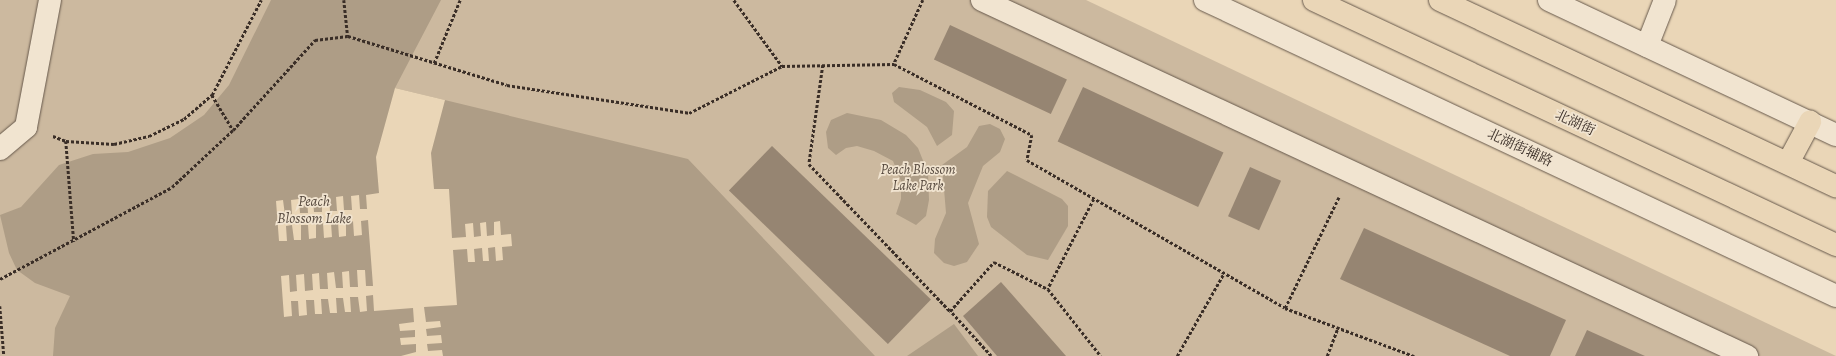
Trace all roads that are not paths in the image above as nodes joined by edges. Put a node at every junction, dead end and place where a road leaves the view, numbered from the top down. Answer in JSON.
{"nodes":[{"id":1,"x":50,"y":0,"type":"edge"},
{"id":2,"x":982,"y":0,"type":"edge"},
{"id":3,"x":1205,"y":0,"type":"edge"},
{"id":4,"x":1314,"y":0,"type":"edge"},
{"id":5,"x":1440,"y":0,"type":"edge"},
{"id":6,"x":1549,"y":0,"type":"edge"},
{"id":7,"x":1665,"y":0,"type":"edge"},
{"id":8,"x":1647,"y":46,"type":"junction"},
{"id":9,"x":1810,"y":122,"type":"junction"},
{"id":10,"x":1836,"y":135,"type":"edge"},
{"id":11,"x":0,"y":149,"type":"edge"},
{"id":12,"x":1788,"y":163,"type":"junction"},
{"id":13,"x":1836,"y":186,"type":"edge"},
{"id":14,"x":1836,"y":245,"type":"edge"},
{"id":15,"x":1836,"y":296,"type":"edge"},
{"id":16,"x":1747,"y":356,"type":"edge"}],
"edges":[{"from":1,"to":11,"type":"street"},
{"from":2,"to":16,"type":"street"},
{"from":3,"to":15,"type":"street","name":"北湖街辅路"},
{"from":4,"to":14,"type":"main road","name":"北湖街"},
{"from":5,"to":12,"type":"main road"},
{"from":6,"to":8,"type":"street"},
{"from":7,"to":8,"type":"street"},
{"from":8,"to":9,"type":"street"},
{"from":9,"to":10,"type":"street"},
{"from":9,"to":12,"type":"main road"},
{"from":12,"to":13,"type":"main road"}]}
